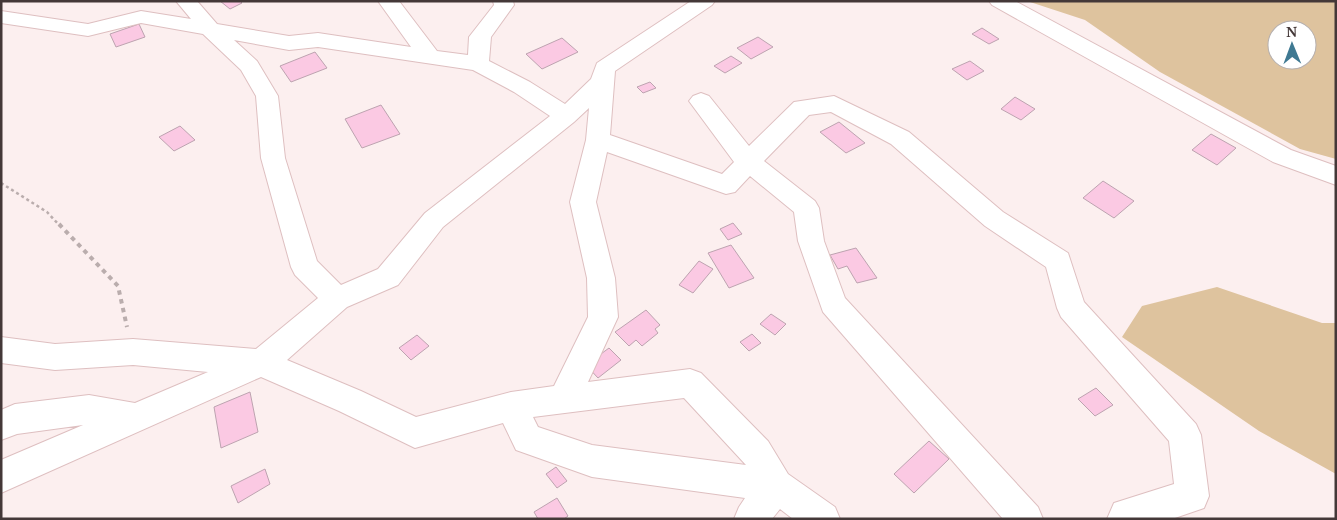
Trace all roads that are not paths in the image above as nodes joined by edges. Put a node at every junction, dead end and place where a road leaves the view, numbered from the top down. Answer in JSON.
{"nodes":[{"id":1,"x":35,"y":1,"type":"edge"},
{"id":2,"x":186,"y":1,"type":"edge"},
{"id":3,"x":388,"y":1,"type":"edge"},
{"id":4,"x":503,"y":1,"type":"edge"},
{"id":5,"x":704,"y":1,"type":"edge"},
{"id":6,"x":999,"y":1,"type":"edge"},
{"id":7,"x":1,"y":11,"type":"edge"},
{"id":8,"x":1,"y":17,"type":"edge"},
{"id":9,"x":211,"y":30,"type":"junction"},
{"id":10,"x":430,"y":57,"type":"junction"},
{"id":11,"x":478,"y":64,"type":"junction"},
{"id":12,"x":602,"y":82,"type":"junction"},
{"id":13,"x":701,"y":101,"type":"dead end"},
{"id":14,"x":566,"y":116,"type":"junction"},
{"id":15,"x":598,"y":140,"type":"junction"},
{"id":16,"x":747,"y":162,"type":"junction"},
{"id":17,"x":1336,"y":176,"type":"edge"},
{"id":18,"x":337,"y":299,"type":"junction"},
{"id":19,"x":1,"y":350,"type":"edge"},
{"id":20,"x":261,"y":363,"type":"junction"},
{"id":21,"x":564,"y":399,"type":"junction"},
{"id":22,"x":511,"y":406,"type":"junction"},
{"id":23,"x":135,"y":418,"type":"junction"},
{"id":24,"x":1,"y":425,"type":"edge"},
{"id":25,"x":1,"y":477,"type":"edge"},
{"id":26,"x":776,"y":486,"type":"junction"},
{"id":27,"x":752,"y":519,"type":"edge"},
{"id":28,"x":823,"y":519,"type":"edge"},
{"id":29,"x":1026,"y":519,"type":"edge"},
{"id":30,"x":1124,"y":519,"type":"edge"}],
"edges":[{"from":1,"to":7,"type":"street"},
{"from":2,"to":9,"type":"street"},
{"from":3,"to":10,"type":"street"},
{"from":4,"to":11,"type":"street"},
{"from":5,"to":12,"type":"street"},
{"from":6,"to":17,"type":"street"},
{"from":8,"to":9,"type":"street"},
{"from":9,"to":10,"type":"street"},
{"from":9,"to":18,"type":"street"},
{"from":10,"to":11,"type":"street"},
{"from":11,"to":14,"type":"street"},
{"from":12,"to":14,"type":"street"},
{"from":12,"to":15,"type":"street"},
{"from":13,"to":16,"type":"street"},
{"from":14,"to":18,"type":"street"},
{"from":15,"to":16,"type":"street"},
{"from":15,"to":21,"type":"street"},
{"from":16,"to":29,"type":"street"},
{"from":16,"to":30,"type":"street"},
{"from":18,"to":20,"type":"street"},
{"from":19,"to":20,"type":"street"},
{"from":20,"to":22,"type":"street"},
{"from":20,"to":23,"type":"street"},
{"from":21,"to":22,"type":"street"},
{"from":21,"to":26,"type":"street"},
{"from":22,"to":26,"type":"street"},
{"from":23,"to":24,"type":"street"},
{"from":23,"to":25,"type":"street"},
{"from":26,"to":27,"type":"street"},
{"from":26,"to":28,"type":"street"}]}
